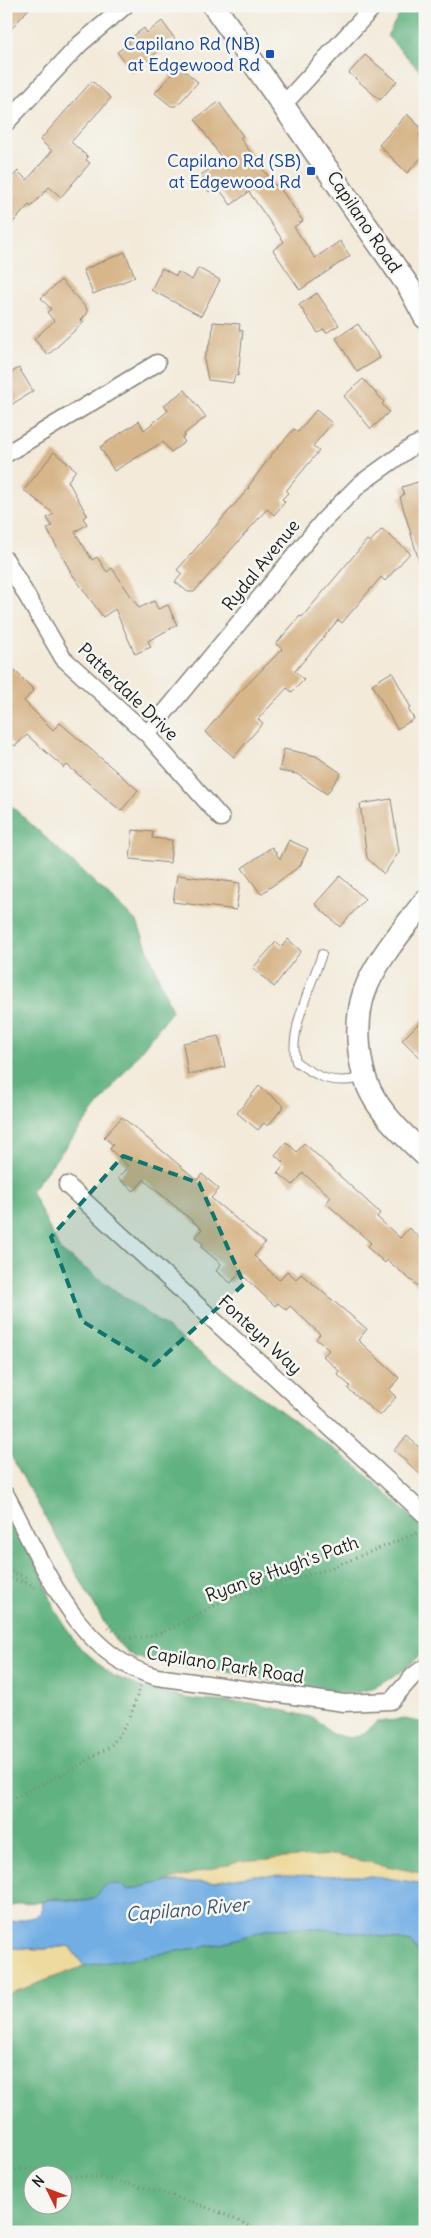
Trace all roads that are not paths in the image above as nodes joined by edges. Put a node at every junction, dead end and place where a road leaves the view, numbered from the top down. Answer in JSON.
{"nodes":[{"id":1,"x":125,"y":6,"type":"edge"},
{"id":2,"x":214,"y":6,"type":"edge"},
{"id":3,"x":374,"y":6,"type":"edge"},
{"id":4,"x":283,"y":105,"type":"junction"},
{"id":5,"x":6,"y":123,"type":"edge"},
{"id":6,"x":425,"y":317,"type":"edge"},
{"id":7,"x":156,"y":363,"type":"dead end"},
{"id":8,"x":425,"y":441,"type":"edge"},
{"id":9,"x":6,"y":454,"type":"edge"},
{"id":10,"x":6,"y":560,"type":"edge"},
{"id":11,"x":147,"y":734,"type":"junction"},
{"id":12,"x":221,"y":818,"type":"dead end"},
{"id":13,"x":425,"y":901,"type":"edge"},
{"id":14,"x":322,"y":954,"type":"dead end"},
{"id":15,"x":366,"y":1077,"type":"junction"},
{"id":16,"x":425,"y":1155,"type":"edge"},
{"id":17,"x":67,"y":1185,"type":"dead end"},
{"id":18,"x":6,"y":1495,"type":"edge"},
{"id":19,"x":425,"y":1515,"type":"edge"},
{"id":20,"x":425,"y":1667,"type":"edge"}],
"edges":[{"from":1,"to":5,"type":"street"},
{"from":2,"to":4,"type":"main road","name":"Capilano Road"},
{"from":3,"to":4,"type":"street"},
{"from":4,"to":6,"type":"main road","name":"Capilano Road"},
{"from":7,"to":9,"type":"street"},
{"from":8,"to":11,"type":"street","name":"Rydal Avenue"},
{"from":10,"to":11,"type":"street","name":"Patterdale Drive"},
{"from":11,"to":12,"type":"street","name":"Patterdale Drive"},
{"from":13,"to":15,"type":"main road"},
{"from":14,"to":15,"type":"lane"},
{"from":15,"to":16,"type":"main road"},
{"from":17,"to":19,"type":"street","name":"Fonteyn Way"},
{"from":18,"to":20,"type":"street","name":"Capilano Park Road"}]}
